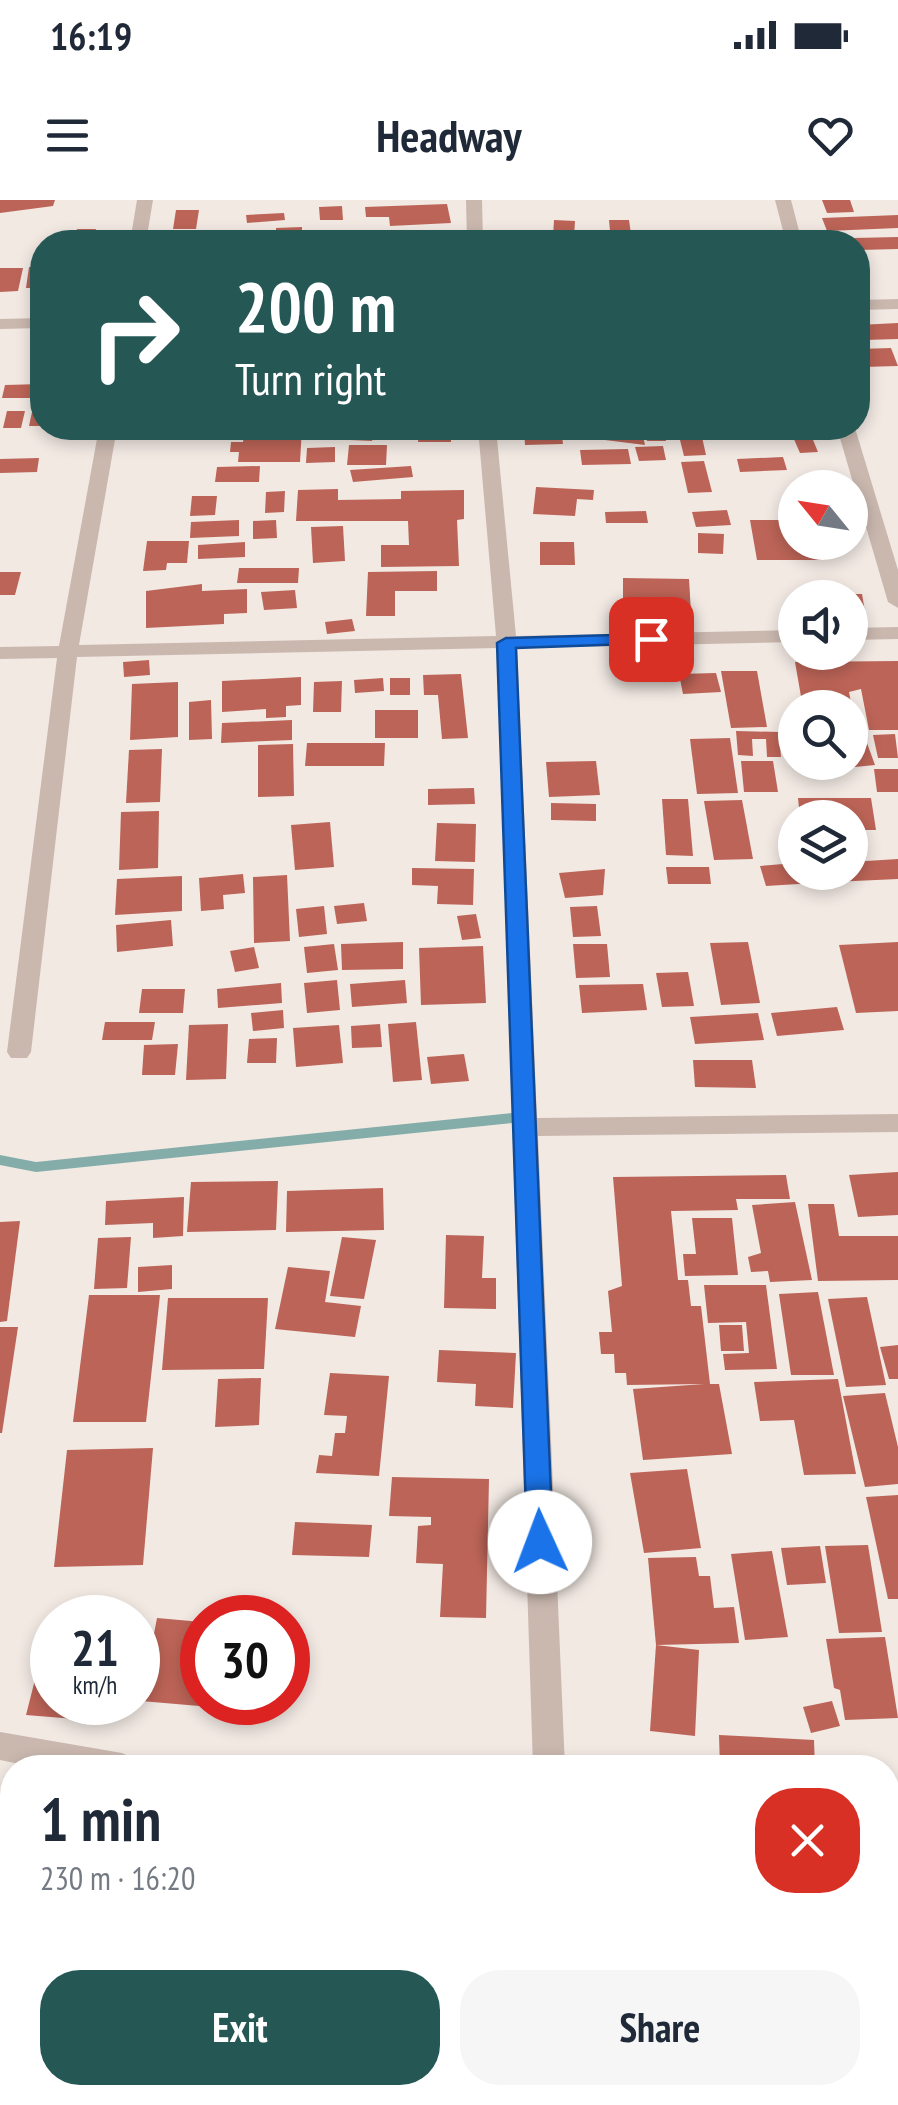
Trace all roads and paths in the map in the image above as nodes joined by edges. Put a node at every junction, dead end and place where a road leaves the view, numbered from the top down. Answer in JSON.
{"nodes":[{"id":1,"x":145,"y":200,"type":"edge"},
{"id":2,"x":474,"y":200,"type":"edge"},
{"id":3,"x":784,"y":200,"type":"edge"},
{"id":4,"x":140,"y":230,"type":"edge"},
{"id":5,"x":475,"y":230,"type":"edge"},
{"id":6,"x":791,"y":230,"type":"edge"},
{"id":7,"x":898,"y":304,"type":"edge"},
{"id":8,"x":870,"y":305,"type":"edge"},
{"id":9,"x":30,"y":323,"type":"edge"},
{"id":10,"x":0,"y":324,"type":"edge"},
{"id":11,"x":106,"y":440,"type":"edge"},
{"id":12,"x":488,"y":440,"type":"edge"},
{"id":13,"x":850,"y":440,"type":"edge"},
{"id":14,"x":898,"y":602,"type":"edge"},
{"id":15,"x":898,"y":633,"type":"edge"},
{"id":16,"x":868,"y":634,"type":"edge"},
{"id":17,"x":778,"y":636,"type":"edge"},
{"id":18,"x":506,"y":643,"type":"junction"},
{"id":19,"x":68,"y":652,"type":"junction"},
{"id":20,"x":0,"y":654,"type":"edge"},
{"id":21,"x":19,"y":1052,"type":"dead end"},
{"id":22,"x":898,"y":1122,"type":"edge"},
{"id":23,"x":525,"y":1127,"type":"junction"},
{"id":24,"x":0,"y":1746,"type":"edge"},
{"id":25,"x":50,"y":1755,"type":"edge"},
{"id":26,"x":549,"y":1755,"type":"edge"}],
"edges":[{"from":1,"to":4,"type":"street"},
{"from":2,"to":5,"type":"street"},
{"from":3,"to":6,"type":"street"},
{"from":7,"to":8,"type":"street"},
{"from":9,"to":10,"type":"street"},
{"from":11,"to":19,"type":"street"},
{"from":12,"to":18,"type":"street"},
{"from":13,"to":14,"type":"street"},
{"from":15,"to":16,"type":"street"},
{"from":17,"to":18,"type":"street"},
{"from":18,"to":19,"type":"street"},
{"from":18,"to":23,"type":"street"},
{"from":19,"to":20,"type":"street"},
{"from":19,"to":21,"type":"street"},
{"from":22,"to":23,"type":"street"},
{"from":23,"to":26,"type":"street"},
{"from":24,"to":25,"type":"street"}]}
